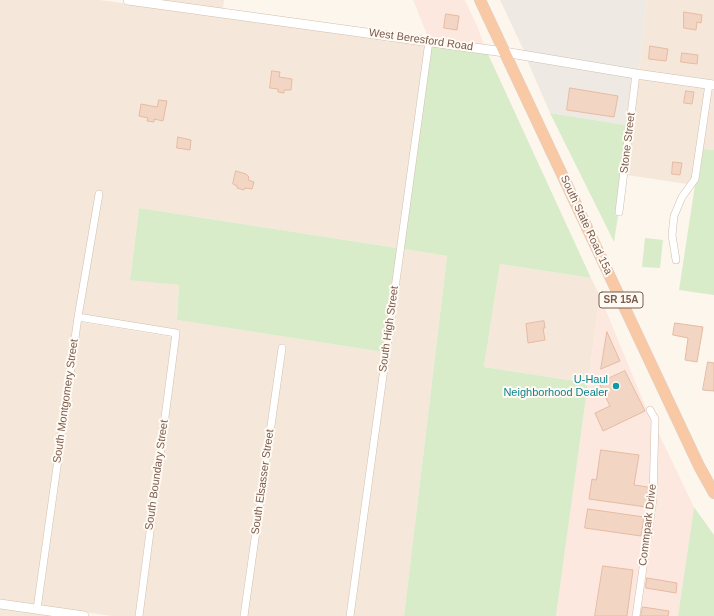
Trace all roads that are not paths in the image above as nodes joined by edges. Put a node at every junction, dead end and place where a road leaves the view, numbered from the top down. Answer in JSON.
{"nodes":[{"id":1,"x":128,"y":0,"type":"edge"},
{"id":2,"x":480,"y":0,"type":"edge"},
{"id":3,"x":140,"y":1,"type":"edge"},
{"id":4,"x":429,"y":42,"type":"junction"},
{"id":5,"x":504,"y":52,"type":"junction"},
{"id":6,"x":636,"y":74,"type":"junction"},
{"id":7,"x":712,"y":85,"type":"edge"},
{"id":8,"x":99,"y":194,"type":"dead end"},
{"id":9,"x":619,"y":212,"type":"dead end"},
{"id":10,"x":676,"y":260,"type":"dead end"},
{"id":11,"x":78,"y":317,"type":"junction"},
{"id":12,"x":282,"y":348,"type":"dead end"},
{"id":13,"x":650,"y":410,"type":"dead end"},
{"id":14,"x":714,"y":493,"type":"edge"},
{"id":15,"x":0,"y":604,"type":"edge"},
{"id":16,"x":37,"y":609,"type":"junction"},
{"id":17,"x":84,"y":616,"type":"edge"},
{"id":18,"x":139,"y":616,"type":"edge"},
{"id":19,"x":244,"y":616,"type":"edge"},
{"id":20,"x":350,"y":616,"type":"edge"},
{"id":21,"x":636,"y":616,"type":"edge"}],
"edges":[{"from":1,"to":3,"type":"street","name":"West Beresford Road"},
{"from":2,"to":5,"type":"highway","name":"South State Road 15a","number":"SR 15A"},
{"from":3,"to":4,"type":"street","name":"West Beresford Road"},
{"from":4,"to":5,"type":"street","name":"West Beresford Road"},
{"from":4,"to":20,"type":"street","name":"South High Street"},
{"from":5,"to":6,"type":"street","name":"West Beresford Road"},
{"from":5,"to":14,"type":"highway","name":"South State Road 15a","number":"SR 15A"},
{"from":6,"to":7,"type":"street","name":"West Beresford Road"},
{"from":6,"to":9,"type":"street","name":"Stone Street"},
{"from":7,"to":10,"type":"street"},
{"from":8,"to":11,"type":"street","name":"South Montgomery Street"},
{"from":11,"to":16,"type":"street","name":"South Montgomery Street"},
{"from":11,"to":18,"type":"street","name":"South Boundary Street"},
{"from":12,"to":19,"type":"street","name":"South Elsasser Street"},
{"from":13,"to":21,"type":"street","name":"Commpark Drive"},
{"from":15,"to":16,"type":"street"},
{"from":16,"to":17,"type":"street"}]}
